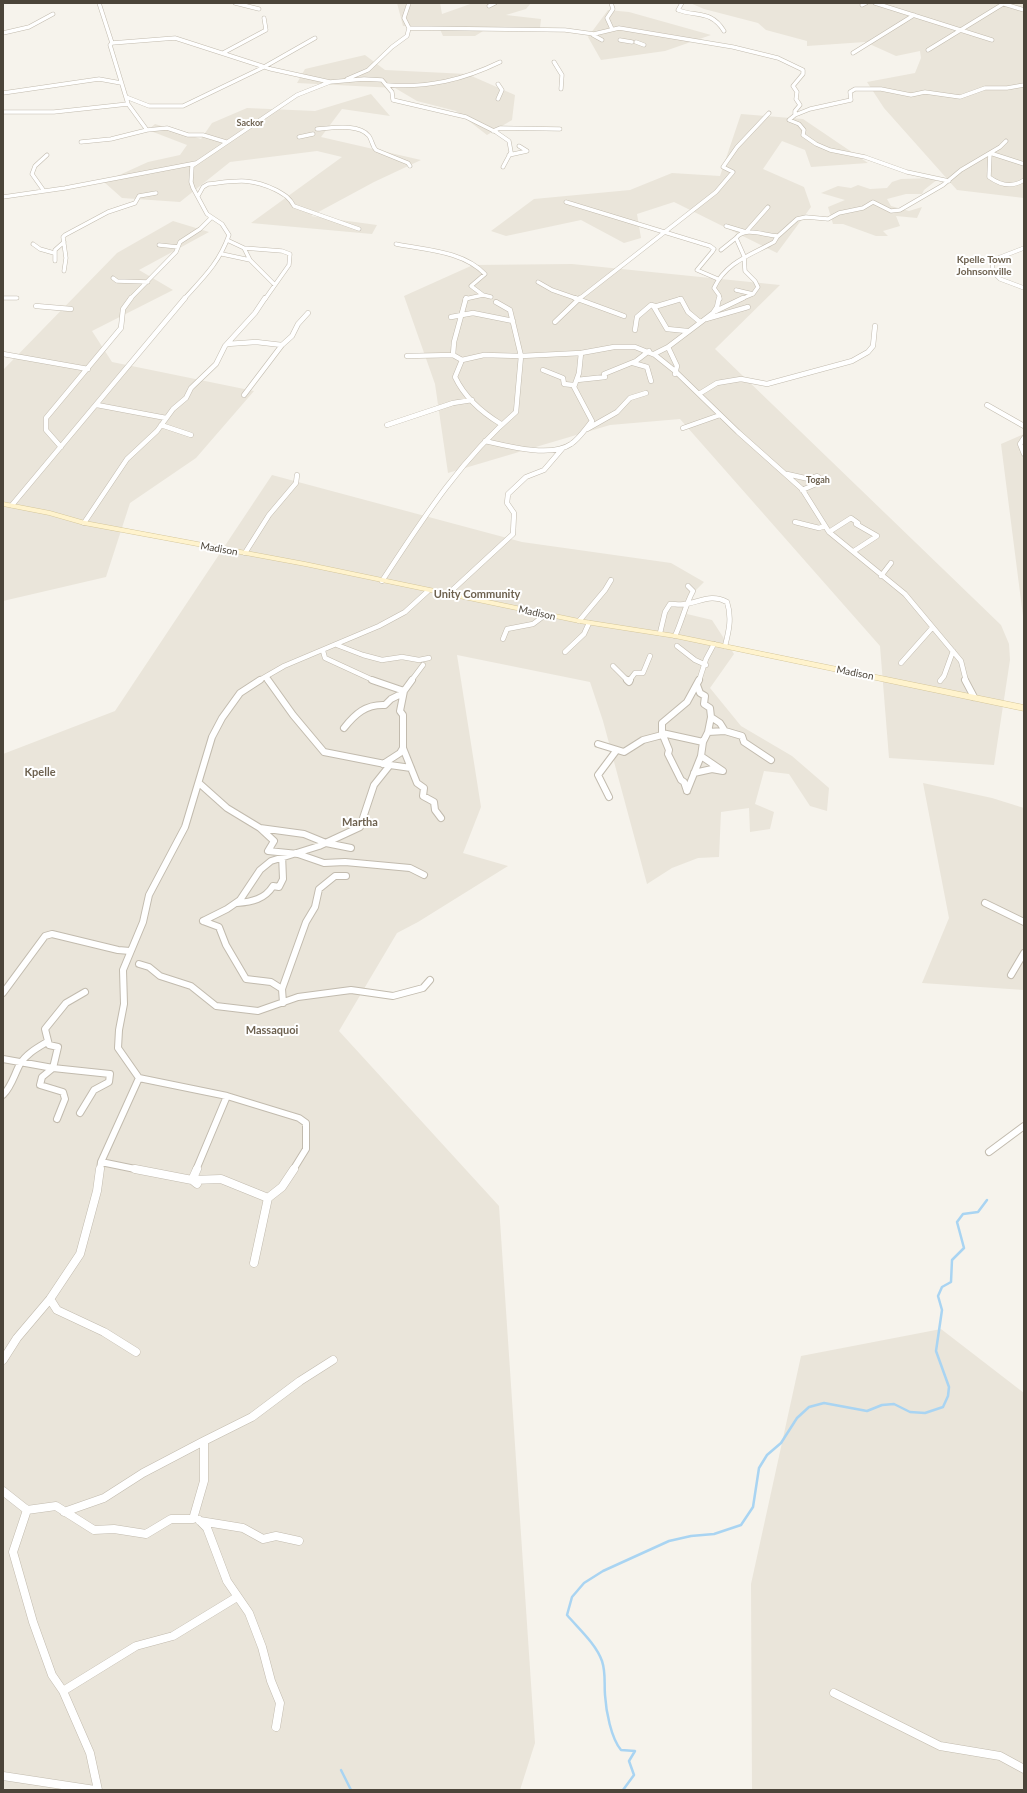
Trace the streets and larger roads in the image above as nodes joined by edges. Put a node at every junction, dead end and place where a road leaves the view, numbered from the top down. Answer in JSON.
{"nodes":[{"id":1,"x":235,"y":3,"type":"edge"},
{"id":2,"x":409,"y":3,"type":"edge"},
{"id":3,"x":495,"y":3,"type":"edge"},
{"id":4,"x":611,"y":3,"type":"edge"},
{"id":5,"x":682,"y":3,"type":"edge"},
{"id":6,"x":875,"y":3,"type":"edge"},
{"id":7,"x":98,"y":4,"type":"edge"},
{"id":8,"x":1001,"y":4,"type":"edge"},
{"id":9,"x":489,"y":6,"type":"dead end"},
{"id":10,"x":259,"y":9,"type":"dead end"},
{"id":11,"x":1024,"y":10,"type":"edge"},
{"id":12,"x":52,"y":14,"type":"dead end"},
{"id":13,"x":914,"y":15,"type":"junction"},
{"id":14,"x":264,"y":18,"type":"dead end"},
{"id":15,"x":409,"y":28,"type":"junction"},
{"id":16,"x":418,"y":28,"type":"junction"},
{"id":17,"x":612,"y":29,"type":"junction"},
{"id":18,"x":960,"y":30,"type":"junction"},
{"id":19,"x":724,"y":31,"type":"dead end"},
{"id":20,"x":3,"y":33,"type":"edge"},
{"id":21,"x":593,"y":35,"type":"dead end"},
{"id":22,"x":407,"y":36,"type":"junction"},
{"id":23,"x":315,"y":38,"type":"dead end"},
{"id":24,"x":620,"y":40,"type":"dead end"},
{"id":25,"x":992,"y":40,"type":"dead end"},
{"id":26,"x":607,"y":42,"type":"dead end"},
{"id":27,"x":112,"y":44,"type":"junction"},
{"id":28,"x":644,"y":46,"type":"dead end"},
{"id":29,"x":928,"y":50,"type":"dead end"},
{"id":30,"x":223,"y":53,"type":"junction"},
{"id":31,"x":853,"y":53,"type":"dead end"},
{"id":32,"x":500,"y":62,"type":"dead end"},
{"id":33,"x":554,"y":62,"type":"dead end"},
{"id":34,"x":264,"y":67,"type":"junction"},
{"id":35,"x":344,"y":80,"type":"junction"},
{"id":36,"x":330,"y":82,"type":"junction"},
{"id":37,"x":120,"y":83,"type":"junction"},
{"id":38,"x":498,"y":84,"type":"dead end"},
{"id":39,"x":387,"y":85,"type":"junction"},
{"id":40,"x":1024,"y":85,"type":"edge"},
{"id":41,"x":561,"y":90,"type":"dead end"},
{"id":42,"x":3,"y":93,"type":"edge"},
{"id":43,"x":126,"y":97,"type":"junction"},
{"id":44,"x":498,"y":99,"type":"dead end"},
{"id":45,"x":128,"y":104,"type":"junction"},
{"id":46,"x":3,"y":112,"type":"edge"},
{"id":47,"x":769,"y":113,"type":"dead end"},
{"id":48,"x":795,"y":115,"type":"junction"},
{"id":49,"x":317,"y":129,"type":"dead end"},
{"id":50,"x":560,"y":129,"type":"dead end"},
{"id":51,"x":147,"y":130,"type":"junction"},
{"id":52,"x":493,"y":131,"type":"junction"},
{"id":53,"x":312,"y":134,"type":"dead end"},
{"id":54,"x":299,"y":137,"type":"dead end"},
{"id":55,"x":1006,"y":141,"type":"dead end"},
{"id":56,"x":81,"y":142,"type":"dead end"},
{"id":57,"x":226,"y":142,"type":"junction"},
{"id":58,"x":519,"y":146,"type":"dead end"},
{"id":59,"x":990,"y":153,"type":"junction"},
{"id":60,"x":47,"y":155,"type":"dead end"},
{"id":61,"x":509,"y":155,"type":"junction"},
{"id":62,"x":196,"y":163,"type":"junction"},
{"id":63,"x":1024,"y":164,"type":"edge"},
{"id":64,"x":410,"y":166,"type":"dead end"},
{"id":65,"x":503,"y":167,"type":"dead end"},
{"id":66,"x":1024,"y":180,"type":"edge"},
{"id":67,"x":949,"y":181,"type":"junction"},
{"id":68,"x":44,"y":191,"type":"junction"},
{"id":69,"x":156,"y":193,"type":"dead end"},
{"id":70,"x":3,"y":196,"type":"edge"},
{"id":71,"x":198,"y":196,"type":"junction"},
{"id":72,"x":566,"y":202,"type":"dead end"},
{"id":73,"x":768,"y":207,"type":"dead end"},
{"id":74,"x":211,"y":218,"type":"junction"},
{"id":75,"x":726,"y":226,"type":"dead end"},
{"id":76,"x":359,"y":229,"type":"dead end"},
{"id":77,"x":664,"y":232,"type":"junction"},
{"id":78,"x":746,"y":232,"type":"junction"},
{"id":79,"x":778,"y":236,"type":"junction"},
{"id":80,"x":736,"y":238,"type":"junction"},
{"id":81,"x":64,"y":242,"type":"junction"},
{"id":82,"x":227,"y":242,"type":"junction"},
{"id":83,"x":33,"y":244,"type":"dead end"},
{"id":84,"x":396,"y":244,"type":"dead end"},
{"id":85,"x":159,"y":245,"type":"dead end"},
{"id":86,"x":178,"y":247,"type":"junction"},
{"id":87,"x":244,"y":248,"type":"junction"},
{"id":88,"x":1024,"y":248,"type":"edge"},
{"id":89,"x":721,"y":250,"type":"dead end"},
{"id":90,"x":54,"y":253,"type":"junction"},
{"id":91,"x":222,"y":254,"type":"junction"},
{"id":92,"x":744,"y":256,"type":"junction"},
{"id":93,"x":250,"y":260,"type":"junction"},
{"id":94,"x":55,"y":261,"type":"dead end"},
{"id":95,"x":64,"y":271,"type":"dead end"},
{"id":96,"x":113,"y":278,"type":"dead end"},
{"id":97,"x":718,"y":279,"type":"junction"},
{"id":98,"x":148,"y":282,"type":"junction"},
{"id":99,"x":538,"y":282,"type":"dead end"},
{"id":100,"x":275,"y":285,"type":"junction"},
{"id":101,"x":1024,"y":288,"type":"edge"},
{"id":102,"x":736,"y":290,"type":"dead end"},
{"id":103,"x":753,"y":294,"type":"junction"},
{"id":104,"x":483,"y":295,"type":"junction"},
{"id":105,"x":491,"y":297,"type":"dead end"},
{"id":106,"x":3,"y":298,"type":"edge"},
{"id":107,"x":18,"y":298,"type":"dead end"},
{"id":108,"x":580,"y":300,"type":"junction"},
{"id":109,"x":496,"y":302,"type":"dead end"},
{"id":110,"x":36,"y":306,"type":"dead end"},
{"id":111,"x":655,"y":306,"type":"junction"},
{"id":112,"x":748,"y":307,"type":"dead end"},
{"id":113,"x":71,"y":309,"type":"dead end"},
{"id":114,"x":716,"y":311,"type":"junction"},
{"id":115,"x":308,"y":313,"type":"dead end"},
{"id":116,"x":461,"y":314,"type":"junction"},
{"id":117,"x":624,"y":316,"type":"dead end"},
{"id":118,"x":451,"y":317,"type":"dead end"},
{"id":119,"x":702,"y":320,"type":"junction"},
{"id":120,"x":513,"y":321,"type":"junction"},
{"id":121,"x":555,"y":322,"type":"dead end"},
{"id":122,"x":875,"y":326,"type":"dead end"},
{"id":123,"x":635,"y":330,"type":"dead end"},
{"id":124,"x":687,"y":330,"type":"junction"},
{"id":125,"x":227,"y":344,"type":"junction"},
{"id":126,"x":282,"y":345,"type":"junction"},
{"id":127,"x":668,"y":347,"type":"junction"},
{"id":128,"x":651,"y":352,"type":"junction"},
{"id":129,"x":581,"y":353,"type":"junction"},
{"id":130,"x":3,"y":354,"type":"edge"},
{"id":131,"x":452,"y":355,"type":"junction"},
{"id":132,"x":408,"y":356,"type":"dead end"},
{"id":133,"x":521,"y":356,"type":"junction"},
{"id":134,"x":462,"y":360,"type":"junction"},
{"id":135,"x":633,"y":362,"type":"junction"},
{"id":136,"x":88,"y":369,"type":"junction"},
{"id":137,"x":543,"y":370,"type":"dead end"},
{"id":138,"x":675,"y":374,"type":"junction"},
{"id":139,"x":577,"y":380,"type":"junction"},
{"id":140,"x":651,"y":381,"type":"dead end"},
{"id":141,"x":573,"y":385,"type":"junction"},
{"id":142,"x":646,"y":393,"type":"dead end"},
{"id":143,"x":699,"y":394,"type":"junction"},
{"id":144,"x":244,"y":395,"type":"dead end"},
{"id":145,"x":472,"y":400,"type":"junction"},
{"id":146,"x":97,"y":404,"type":"junction"},
{"id":147,"x":987,"y":405,"type":"dead end"},
{"id":148,"x":720,"y":415,"type":"junction"},
{"id":149,"x":166,"y":418,"type":"junction"},
{"id":150,"x":501,"y":424,"type":"junction"},
{"id":151,"x":161,"y":425,"type":"junction"},
{"id":152,"x":387,"y":426,"type":"dead end"},
{"id":153,"x":1024,"y":426,"type":"edge"},
{"id":154,"x":683,"y":428,"type":"dead end"},
{"id":155,"x":584,"y":431,"type":"junction"},
{"id":156,"x":191,"y":435,"type":"dead end"},
{"id":157,"x":1024,"y":438,"type":"edge"},
{"id":158,"x":485,"y":441,"type":"junction"},
{"id":159,"x":61,"y":447,"type":"junction"},
{"id":160,"x":562,"y":450,"type":"junction"},
{"id":161,"x":1024,"y":454,"type":"edge"},
{"id":162,"x":787,"y":474,"type":"junction"},
{"id":163,"x":297,"y":475,"type":"dead end"},
{"id":164,"x":802,"y":490,"type":"junction"},
{"id":165,"x":3,"y":504,"type":"edge"},
{"id":166,"x":12,"y":505,"type":"junction"},
{"id":167,"x":795,"y":522,"type":"dead end"},
{"id":168,"x":84,"y":523,"type":"junction"},
{"id":169,"x":825,"y":526,"type":"junction"},
{"id":170,"x":829,"y":532,"type":"junction"},
{"id":171,"x":854,"y":551,"type":"junction"},
{"id":172,"x":245,"y":553,"type":"junction"},
{"id":173,"x":891,"y":563,"type":"dead end"},
{"id":174,"x":881,"y":574,"type":"junction"},
{"id":175,"x":611,"y":580,"type":"dead end"},
{"id":176,"x":382,"y":581,"type":"junction"},
{"id":177,"x":688,"y":586,"type":"dead end"},
{"id":178,"x":428,"y":591,"type":"junction"},
{"id":179,"x":448,"y":594,"type":"junction"},
{"id":180,"x":685,"y":604,"type":"junction"},
{"id":181,"x":545,"y":615,"type":"junction"},
{"id":182,"x":579,"y":621,"type":"junction"},
{"id":183,"x":589,"y":623,"type":"junction"},
{"id":184,"x":932,"y":628,"type":"junction"},
{"id":185,"x":660,"y":633,"type":"junction"},
{"id":186,"x":675,"y":636,"type":"junction"},
{"id":187,"x":503,"y":639,"type":"dead end"},
{"id":188,"x":714,"y":644,"type":"junction"},
{"id":189,"x":338,"y":645,"type":"junction"},
{"id":190,"x":677,"y":646,"type":"dead end"},
{"id":191,"x":725,"y":646,"type":"junction"},
{"id":192,"x":323,"y":651,"type":"junction"},
{"id":193,"x":953,"y":651,"type":"junction"},
{"id":194,"x":565,"y":652,"type":"dead end"},
{"id":195,"x":650,"y":656,"type":"dead end"},
{"id":196,"x":429,"y":658,"type":"dead end"},
{"id":197,"x":901,"y":663,"type":"dead end"},
{"id":198,"x":706,"y":664,"type":"junction"},
{"id":199,"x":423,"y":665,"type":"dead end"},
{"id":200,"x":613,"y":666,"type":"dead end"},
{"id":201,"x":265,"y":677,"type":"junction"},
{"id":202,"x":940,"y":681,"type":"dead end"},
{"id":203,"x":697,"y":685,"type":"junction"},
{"id":204,"x":404,"y":692,"type":"junction"},
{"id":205,"x":974,"y":697,"type":"junction"},
{"id":206,"x":1024,"y":708,"type":"edge"},
{"id":207,"x":711,"y":718,"type":"junction"},
{"id":208,"x":344,"y":728,"type":"dead end"},
{"id":209,"x":725,"y":731,"type":"junction"},
{"id":210,"x":708,"y":732,"type":"junction"},
{"id":211,"x":662,"y":734,"type":"junction"},
{"id":212,"x":703,"y":742,"type":"junction"},
{"id":213,"x":598,"y":744,"type":"dead end"},
{"id":214,"x":403,"y":748,"type":"junction"},
{"id":215,"x":616,"y":751,"type":"junction"},
{"id":216,"x":701,"y":756,"type":"junction"},
{"id":217,"x":771,"y":760,"type":"dead end"},
{"id":218,"x":386,"y":765,"type":"junction"},
{"id":219,"x":411,"y":768,"type":"junction"},
{"id":220,"x":694,"y":773,"type":"junction"},
{"id":221,"x":199,"y":783,"type":"junction"},
{"id":222,"x":609,"y":797,"type":"dead end"},
{"id":223,"x":441,"y":818,"type":"dead end"},
{"id":224,"x":260,"y":828,"type":"junction"},
{"id":225,"x":326,"y":843,"type":"junction"},
{"id":226,"x":351,"y":848,"type":"dead end"},
{"id":227,"x":294,"y":854,"type":"junction"},
{"id":228,"x":282,"y":855,"type":"junction"},
{"id":229,"x":424,"y":875,"type":"dead end"},
{"id":230,"x":346,"y":876,"type":"dead end"},
{"id":231,"x":236,"y":903,"type":"junction"},
{"id":232,"x":985,"y":903,"type":"dead end"},
{"id":233,"x":1024,"y":922,"type":"edge"},
{"id":234,"x":130,"y":951,"type":"junction"},
{"id":235,"x":1024,"y":953,"type":"edge"},
{"id":236,"x":139,"y":964,"type":"dead end"},
{"id":237,"x":1011,"y":975,"type":"dead end"},
{"id":238,"x":430,"y":980,"type":"dead end"},
{"id":239,"x":282,"y":990,"type":"junction"},
{"id":240,"x":3,"y":992,"type":"edge"},
{"id":241,"x":85,"y":992,"type":"dead end"},
{"id":242,"x":283,"y":1003,"type":"junction"},
{"id":243,"x":47,"y":1042,"type":"junction"},
{"id":244,"x":3,"y":1059,"type":"edge"},
{"id":245,"x":21,"y":1061,"type":"junction"},
{"id":246,"x":53,"y":1068,"type":"junction"},
{"id":247,"x":139,"y":1078,"type":"junction"},
{"id":248,"x":3,"y":1095,"type":"edge"},
{"id":249,"x":227,"y":1096,"type":"junction"},
{"id":250,"x":80,"y":1113,"type":"dead end"},
{"id":251,"x":57,"y":1119,"type":"dead end"},
{"id":252,"x":1024,"y":1126,"type":"edge"},
{"id":253,"x":988,"y":1152,"type":"dead end"},
{"id":254,"x":101,"y":1162,"type":"junction"},
{"id":255,"x":194,"y":1182,"type":"junction"},
{"id":256,"x":268,"y":1198,"type":"junction"},
{"id":257,"x":254,"y":1263,"type":"dead end"},
{"id":258,"x":50,"y":1299,"type":"junction"},
{"id":259,"x":136,"y":1352,"type":"dead end"},
{"id":260,"x":3,"y":1360,"type":"edge"},
{"id":261,"x":333,"y":1360,"type":"dead end"},
{"id":262,"x":204,"y":1441,"type":"junction"},
{"id":263,"x":3,"y":1491,"type":"edge"},
{"id":264,"x":27,"y":1510,"type":"junction"},
{"id":265,"x":64,"y":1512,"type":"junction"},
{"id":266,"x":196,"y":1520,"type":"junction"},
{"id":267,"x":299,"y":1541,"type":"dead end"},
{"id":268,"x":237,"y":1597,"type":"junction"},
{"id":269,"x":63,"y":1691,"type":"junction"},
{"id":270,"x":834,"y":1693,"type":"dead end"},
{"id":271,"x":276,"y":1727,"type":"dead end"},
{"id":272,"x":1024,"y":1768,"type":"edge"},
{"id":273,"x":3,"y":1776,"type":"edge"},
{"id":274,"x":96,"y":1790,"type":"edge"}],
"edges":[{"from":1,"to":10,"type":"street"},
{"from":2,"to":15,"type":"street"},
{"from":3,"to":9,"type":"street"},
{"from":4,"to":17,"type":"street"},
{"from":5,"to":19,"type":"street"},
{"from":6,"to":13,"type":"street"},
{"from":7,"to":27,"type":"street"},
{"from":8,"to":11,"type":"street"},
{"from":8,"to":18,"type":"street"},
{"from":12,"to":20,"type":"street"},
{"from":13,"to":18,"type":"street"},
{"from":13,"to":31,"type":"street"},
{"from":14,"to":30,"type":"street"},
{"from":15,"to":16,"type":"street"},
{"from":15,"to":22,"type":"street"},
{"from":16,"to":17,"type":"street"},
{"from":16,"to":22,"type":"street"},
{"from":17,"to":48,"type":"street"},
{"from":18,"to":25,"type":"street"},
{"from":18,"to":29,"type":"street"},
{"from":21,"to":26,"type":"street"},
{"from":22,"to":35,"type":"street"},
{"from":23,"to":34,"type":"street"},
{"from":24,"to":28,"type":"street"},
{"from":27,"to":30,"type":"street"},
{"from":27,"to":37,"type":"street"},
{"from":30,"to":34,"type":"street"},
{"from":32,"to":39,"type":"street"},
{"from":33,"to":41,"type":"street"},
{"from":34,"to":36,"type":"street"},
{"from":34,"to":43,"type":"street"},
{"from":35,"to":36,"type":"street"},
{"from":35,"to":39,"type":"street"},
{"from":36,"to":57,"type":"street"},
{"from":37,"to":42,"type":"street"},
{"from":37,"to":43,"type":"street"},
{"from":38,"to":44,"type":"street"},
{"from":39,"to":52,"type":"street"},
{"from":40,"to":48,"type":"street"},
{"from":43,"to":45,"type":"street"},
{"from":45,"to":46,"type":"street"},
{"from":45,"to":51,"type":"street"},
{"from":47,"to":77,"type":"street"},
{"from":48,"to":67,"type":"street"},
{"from":49,"to":64,"type":"street"},
{"from":50,"to":52,"type":"street"},
{"from":51,"to":56,"type":"street"},
{"from":51,"to":57,"type":"street"},
{"from":52,"to":61,"type":"street"},
{"from":53,"to":54,"type":"street"},
{"from":55,"to":59,"type":"street"},
{"from":57,"to":62,"type":"street"},
{"from":58,"to":61,"type":"street"},
{"from":59,"to":63,"type":"street"},
{"from":59,"to":66,"type":"street"},
{"from":59,"to":67,"type":"street"},
{"from":60,"to":68,"type":"street"},
{"from":61,"to":65,"type":"street"},
{"from":62,"to":68,"type":"street"},
{"from":62,"to":71,"type":"street"},
{"from":67,"to":79,"type":"street"},
{"from":68,"to":70,"type":"street"},
{"from":69,"to":81,"type":"street"},
{"from":71,"to":74,"type":"street"},
{"from":71,"to":76,"type":"street"},
{"from":72,"to":77,"type":"street"},
{"from":73,"to":78,"type":"street"},
{"from":74,"to":82,"type":"street"},
{"from":74,"to":86,"type":"street"},
{"from":75,"to":78,"type":"street"},
{"from":77,"to":97,"type":"street"},
{"from":77,"to":108,"type":"street"},
{"from":78,"to":79,"type":"street"},
{"from":78,"to":80,"type":"street"},
{"from":79,"to":92,"type":"street"},
{"from":80,"to":89,"type":"street"},
{"from":80,"to":92,"type":"street"},
{"from":81,"to":90,"type":"street"},
{"from":81,"to":95,"type":"street"},
{"from":82,"to":87,"type":"street"},
{"from":82,"to":91,"type":"street"},
{"from":83,"to":90,"type":"street"},
{"from":84,"to":104,"type":"street"},
{"from":85,"to":86,"type":"street"},
{"from":86,"to":98,"type":"street"},
{"from":87,"to":93,"type":"street"},
{"from":87,"to":100,"type":"street"},
{"from":88,"to":101,"type":"street"},
{"from":90,"to":94,"type":"street"},
{"from":91,"to":93,"type":"street"},
{"from":91,"to":146,"type":"street"},
{"from":92,"to":97,"type":"street"},
{"from":92,"to":103,"type":"street"},
{"from":93,"to":100,"type":"street"},
{"from":96,"to":98,"type":"street"},
{"from":97,"to":114,"type":"street"},
{"from":98,"to":136,"type":"street"},
{"from":99,"to":108,"type":"street"},
{"from":100,"to":125,"type":"street"},
{"from":102,"to":103,"type":"street"},
{"from":103,"to":114,"type":"street"},
{"from":104,"to":105,"type":"street"},
{"from":104,"to":116,"type":"street"},
{"from":106,"to":107,"type":"street"},
{"from":108,"to":117,"type":"street"},
{"from":108,"to":121,"type":"street"},
{"from":109,"to":120,"type":"street"},
{"from":110,"to":113,"type":"street"},
{"from":111,"to":119,"type":"street"},
{"from":111,"to":123,"type":"street"},
{"from":111,"to":124,"type":"street"},
{"from":112,"to":119,"type":"street"},
{"from":114,"to":119,"type":"street"},
{"from":115,"to":126,"type":"street"},
{"from":116,"to":118,"type":"street"},
{"from":116,"to":120,"type":"street"},
{"from":116,"to":131,"type":"street"},
{"from":119,"to":124,"type":"street"},
{"from":120,"to":133,"type":"street"},
{"from":122,"to":143,"type":"street"},
{"from":124,"to":127,"type":"street"},
{"from":125,"to":126,"type":"street"},
{"from":125,"to":149,"type":"street"},
{"from":126,"to":144,"type":"street"},
{"from":127,"to":128,"type":"street"},
{"from":127,"to":138,"type":"street"},
{"from":128,"to":129,"type":"street"},
{"from":128,"to":135,"type":"street"},
{"from":128,"to":138,"type":"street"},
{"from":129,"to":133,"type":"street"},
{"from":129,"to":139,"type":"street"},
{"from":130,"to":136,"type":"street"},
{"from":131,"to":132,"type":"street"},
{"from":131,"to":134,"type":"street"},
{"from":133,"to":134,"type":"street"},
{"from":133,"to":150,"type":"street"},
{"from":134,"to":145,"type":"street"},
{"from":135,"to":139,"type":"street"},
{"from":135,"to":140,"type":"street"},
{"from":136,"to":159,"type":"street"},
{"from":137,"to":141,"type":"street"},
{"from":138,"to":143,"type":"street"},
{"from":139,"to":141,"type":"street"},
{"from":141,"to":155,"type":"street"},
{"from":142,"to":155,"type":"street"},
{"from":143,"to":148,"type":"street"},
{"from":145,"to":150,"type":"street"},
{"from":145,"to":152,"type":"street"},
{"from":146,"to":149,"type":"street"},
{"from":146,"to":159,"type":"street"},
{"from":147,"to":153,"type":"street"},
{"from":148,"to":154,"type":"street"},
{"from":148,"to":162,"type":"street"},
{"from":149,"to":151,"type":"street"},
{"from":150,"to":158,"type":"street"},
{"from":151,"to":156,"type":"street"},
{"from":151,"to":168,"type":"street"},
{"from":155,"to":160,"type":"street"},
{"from":157,"to":161,"type":"street"},
{"from":158,"to":160,"type":"street"},
{"from":158,"to":176,"type":"street"},
{"from":159,"to":166,"type":"street"},
{"from":160,"to":179,"type":"street"},
{"from":162,"to":164,"type":"street"},
{"from":162,"to":164,"type":"street"},
{"from":163,"to":172,"type":"street"},
{"from":164,"to":169,"type":"street"},
{"from":165,"to":166,"type":"street","name":"Madison"},
{"from":166,"to":168,"type":"street","name":"Madison"},
{"from":167,"to":169,"type":"street"},
{"from":168,"to":172,"type":"street","name":"Madison"},
{"from":169,"to":170,"type":"street"},
{"from":170,"to":171,"type":"street"},
{"from":170,"to":171,"type":"street"},
{"from":171,"to":174,"type":"street"},
{"from":172,"to":176,"type":"street","name":"Madison"},
{"from":173,"to":174,"type":"street"},
{"from":174,"to":184,"type":"street"},
{"from":175,"to":182,"type":"street"},
{"from":176,"to":178,"type":"street","name":"Madison"},
{"from":177,"to":180,"type":"street"},
{"from":178,"to":179,"type":"street","name":"Madison"},
{"from":178,"to":189,"type":"street"},
{"from":179,"to":181,"type":"street","name":"Madison"},
{"from":180,"to":185,"type":"street"},
{"from":180,"to":186,"type":"street"},
{"from":180,"to":191,"type":"street"},
{"from":181,"to":182,"type":"street","name":"Madison"},
{"from":181,"to":187,"type":"street"},
{"from":182,"to":183,"type":"street","name":"Madison"},
{"from":183,"to":185,"type":"street","name":"Madison"},
{"from":183,"to":194,"type":"street"},
{"from":184,"to":193,"type":"street"},
{"from":184,"to":197,"type":"street"},
{"from":185,"to":186,"type":"street","name":"Madison"},
{"from":186,"to":188,"type":"street","name":"Madison"},
{"from":188,"to":191,"type":"street","name":"Madison"},
{"from":188,"to":198,"type":"street"},
{"from":189,"to":192,"type":"street"},
{"from":189,"to":196,"type":"street"},
{"from":190,"to":198,"type":"street"},
{"from":191,"to":205,"type":"street","name":"Madison"},
{"from":192,"to":201,"type":"street"},
{"from":192,"to":204,"type":"street"},
{"from":193,"to":202,"type":"street"},
{"from":193,"to":205,"type":"street"},
{"from":195,"to":200,"type":"street"},
{"from":198,"to":203,"type":"street"},
{"from":199,"to":204,"type":"street"},
{"from":201,"to":218,"type":"street"},
{"from":201,"to":221,"type":"street"},
{"from":203,"to":207,"type":"street"},
{"from":203,"to":211,"type":"street"},
{"from":204,"to":208,"type":"street"},
{"from":204,"to":214,"type":"street"},
{"from":205,"to":206,"type":"street","name":"Madison"},
{"from":207,"to":209,"type":"street"},
{"from":207,"to":210,"type":"street"},
{"from":209,"to":210,"type":"street"},
{"from":209,"to":217,"type":"street"},
{"from":210,"to":212,"type":"street"},
{"from":211,"to":212,"type":"street"},
{"from":211,"to":215,"type":"street"},
{"from":211,"to":220,"type":"street"},
{"from":212,"to":216,"type":"street"},
{"from":213,"to":215,"type":"street"},
{"from":214,"to":218,"type":"street"},
{"from":214,"to":219,"type":"street"},
{"from":215,"to":222,"type":"street"},
{"from":216,"to":220,"type":"street"},
{"from":216,"to":220,"type":"street"},
{"from":218,"to":219,"type":"street"},
{"from":218,"to":225,"type":"street"},
{"from":219,"to":223,"type":"street"},
{"from":221,"to":224,"type":"street"},
{"from":221,"to":234,"type":"street"},
{"from":224,"to":225,"type":"street"},
{"from":224,"to":228,"type":"street"},
{"from":225,"to":226,"type":"street"},
{"from":225,"to":227,"type":"street"},
{"from":227,"to":228,"type":"street"},
{"from":227,"to":229,"type":"street"},
{"from":228,"to":231,"type":"street"},
{"from":228,"to":231,"type":"street"},
{"from":230,"to":239,"type":"street"},
{"from":231,"to":239,"type":"street"},
{"from":232,"to":233,"type":"street"},
{"from":234,"to":240,"type":"street"},
{"from":234,"to":247,"type":"street"},
{"from":235,"to":237,"type":"street"},
{"from":236,"to":242,"type":"street"},
{"from":238,"to":242,"type":"street"},
{"from":239,"to":242,"type":"street"},
{"from":241,"to":243,"type":"street"},
{"from":243,"to":245,"type":"street"},
{"from":243,"to":246,"type":"street"},
{"from":244,"to":245,"type":"street"},
{"from":245,"to":246,"type":"street"},
{"from":245,"to":248,"type":"street"},
{"from":246,"to":250,"type":"street"},
{"from":246,"to":251,"type":"street"},
{"from":247,"to":249,"type":"street"},
{"from":247,"to":254,"type":"street"},
{"from":249,"to":255,"type":"street"},
{"from":249,"to":256,"type":"street"},
{"from":252,"to":253,"type":"street"},
{"from":254,"to":255,"type":"street"},
{"from":254,"to":258,"type":"street"},
{"from":255,"to":256,"type":"street"},
{"from":256,"to":257,"type":"street"},
{"from":258,"to":259,"type":"street"},
{"from":258,"to":260,"type":"street"},
{"from":261,"to":262,"type":"street"},
{"from":262,"to":265,"type":"street"},
{"from":262,"to":266,"type":"street"},
{"from":263,"to":264,"type":"street"},
{"from":264,"to":265,"type":"street"},
{"from":264,"to":269,"type":"street"},
{"from":265,"to":266,"type":"street"},
{"from":266,"to":267,"type":"street"},
{"from":266,"to":268,"type":"street"},
{"from":268,"to":269,"type":"street"},
{"from":268,"to":271,"type":"street"},
{"from":269,"to":274,"type":"street"},
{"from":270,"to":272,"type":"street"},
{"from":273,"to":274,"type":"street"}]}
